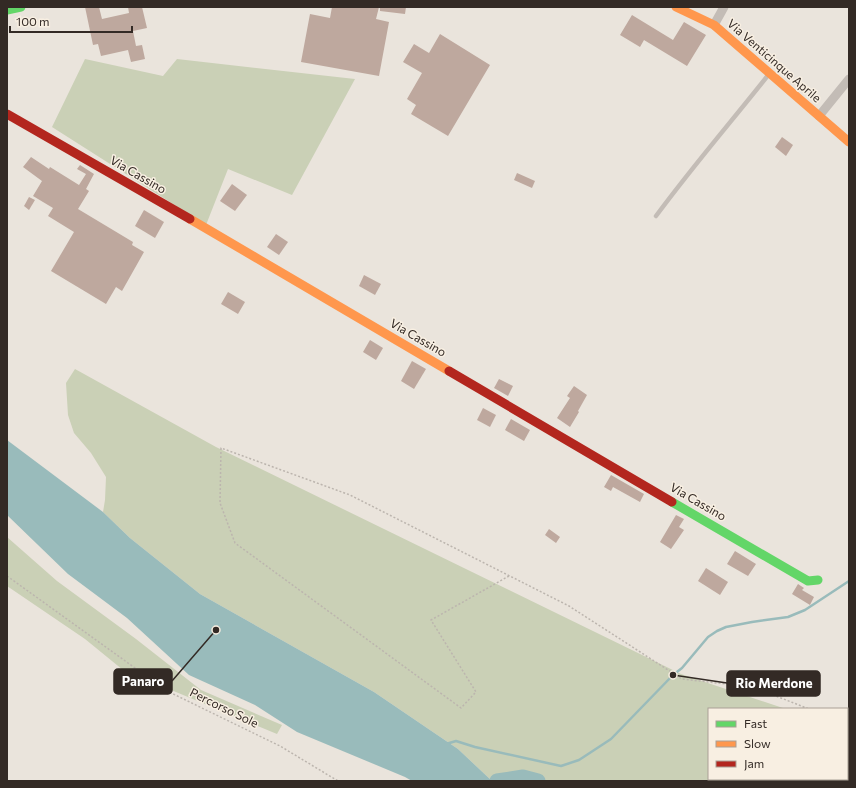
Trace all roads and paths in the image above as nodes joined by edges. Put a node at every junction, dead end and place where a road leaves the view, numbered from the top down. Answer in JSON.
{"nodes":[{"id":1,"x":22,"y":7,"type":"edge"},
{"id":2,"x":676,"y":7,"type":"edge"},
{"id":3,"x":724,"y":7,"type":"edge"},
{"id":4,"x":7,"y":10,"type":"edge"},
{"id":5,"x":714,"y":25,"type":"junction"},
{"id":6,"x":770,"y":73,"type":"junction"},
{"id":7,"x":849,"y":79,"type":"edge"},
{"id":8,"x":7,"y":114,"type":"edge"},
{"id":9,"x":820,"y":116,"type":"junction"},
{"id":10,"x":849,"y":142,"type":"edge"},
{"id":11,"x":656,"y":216,"type":"dead end"},
{"id":12,"x":7,"y":576,"type":"edge"},
{"id":13,"x":509,"y":576,"type":"junction"},
{"id":14,"x":818,"y":580,"type":"dead end"},
{"id":15,"x":806,"y":708,"type":"edge"},
{"id":16,"x":338,"y":781,"type":"edge"}],
"edges":[{"from":1,"to":4,"type":"street"},
{"from":2,"to":5,"type":"street","name":"Via Venticinque Aprile"},
{"from":3,"to":5,"type":"street"},
{"from":5,"to":6,"type":"street","name":"Via Venticinque Aprile"},
{"from":6,"to":9,"type":"street","name":"Via Venticinque Aprile"},
{"from":6,"to":11,"type":"lane"},
{"from":7,"to":9,"type":"street"},
{"from":8,"to":14,"type":"street","name":"Via Cassino"},
{"from":9,"to":10,"type":"street","name":"Via Venticinque Aprile"},
{"from":12,"to":16,"type":"path","name":"Percorso Sole"},
{"from":13,"to":13,"type":"path"},
{"from":13,"to":15,"type":"path"}]}
